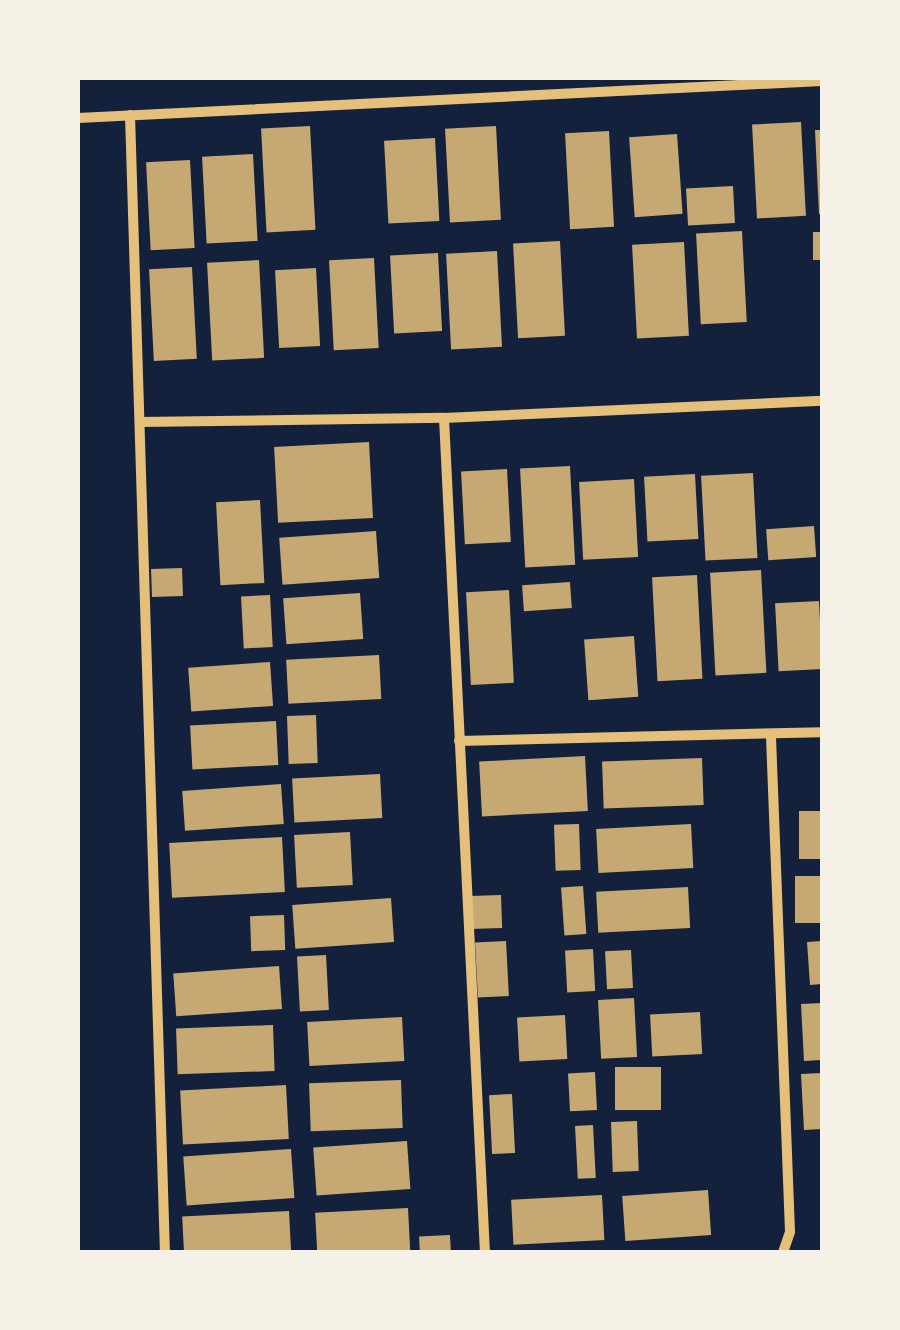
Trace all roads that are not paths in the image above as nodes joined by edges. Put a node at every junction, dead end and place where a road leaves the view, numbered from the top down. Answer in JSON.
{"nodes":[{"id":1,"x":822,"y":80,"type":"edge"},
{"id":2,"x":130,"y":116,"type":"junction"},
{"id":3,"x":78,"y":118,"type":"edge"},
{"id":4,"x":822,"y":401,"type":"edge"},
{"id":5,"x":444,"y":418,"type":"junction"},
{"id":6,"x":140,"y":422,"type":"junction"},
{"id":7,"x":822,"y":732,"type":"edge"},
{"id":8,"x":772,"y":737,"type":"junction"},
{"id":9,"x":459,"y":741,"type":"junction"},
{"id":10,"x":164,"y":1252,"type":"edge"},
{"id":11,"x":486,"y":1252,"type":"edge"},
{"id":12,"x":782,"y":1252,"type":"edge"}],
"edges":[{"from":1,"to":2,"type":"street"},
{"from":2,"to":3,"type":"street"},
{"from":2,"to":6,"type":"street"},
{"from":4,"to":5,"type":"street"},
{"from":5,"to":6,"type":"street"},
{"from":5,"to":9,"type":"street"},
{"from":6,"to":10,"type":"street"},
{"from":7,"to":8,"type":"street"},
{"from":8,"to":9,"type":"street"},
{"from":8,"to":12,"type":"street"},
{"from":9,"to":11,"type":"street"}]}
